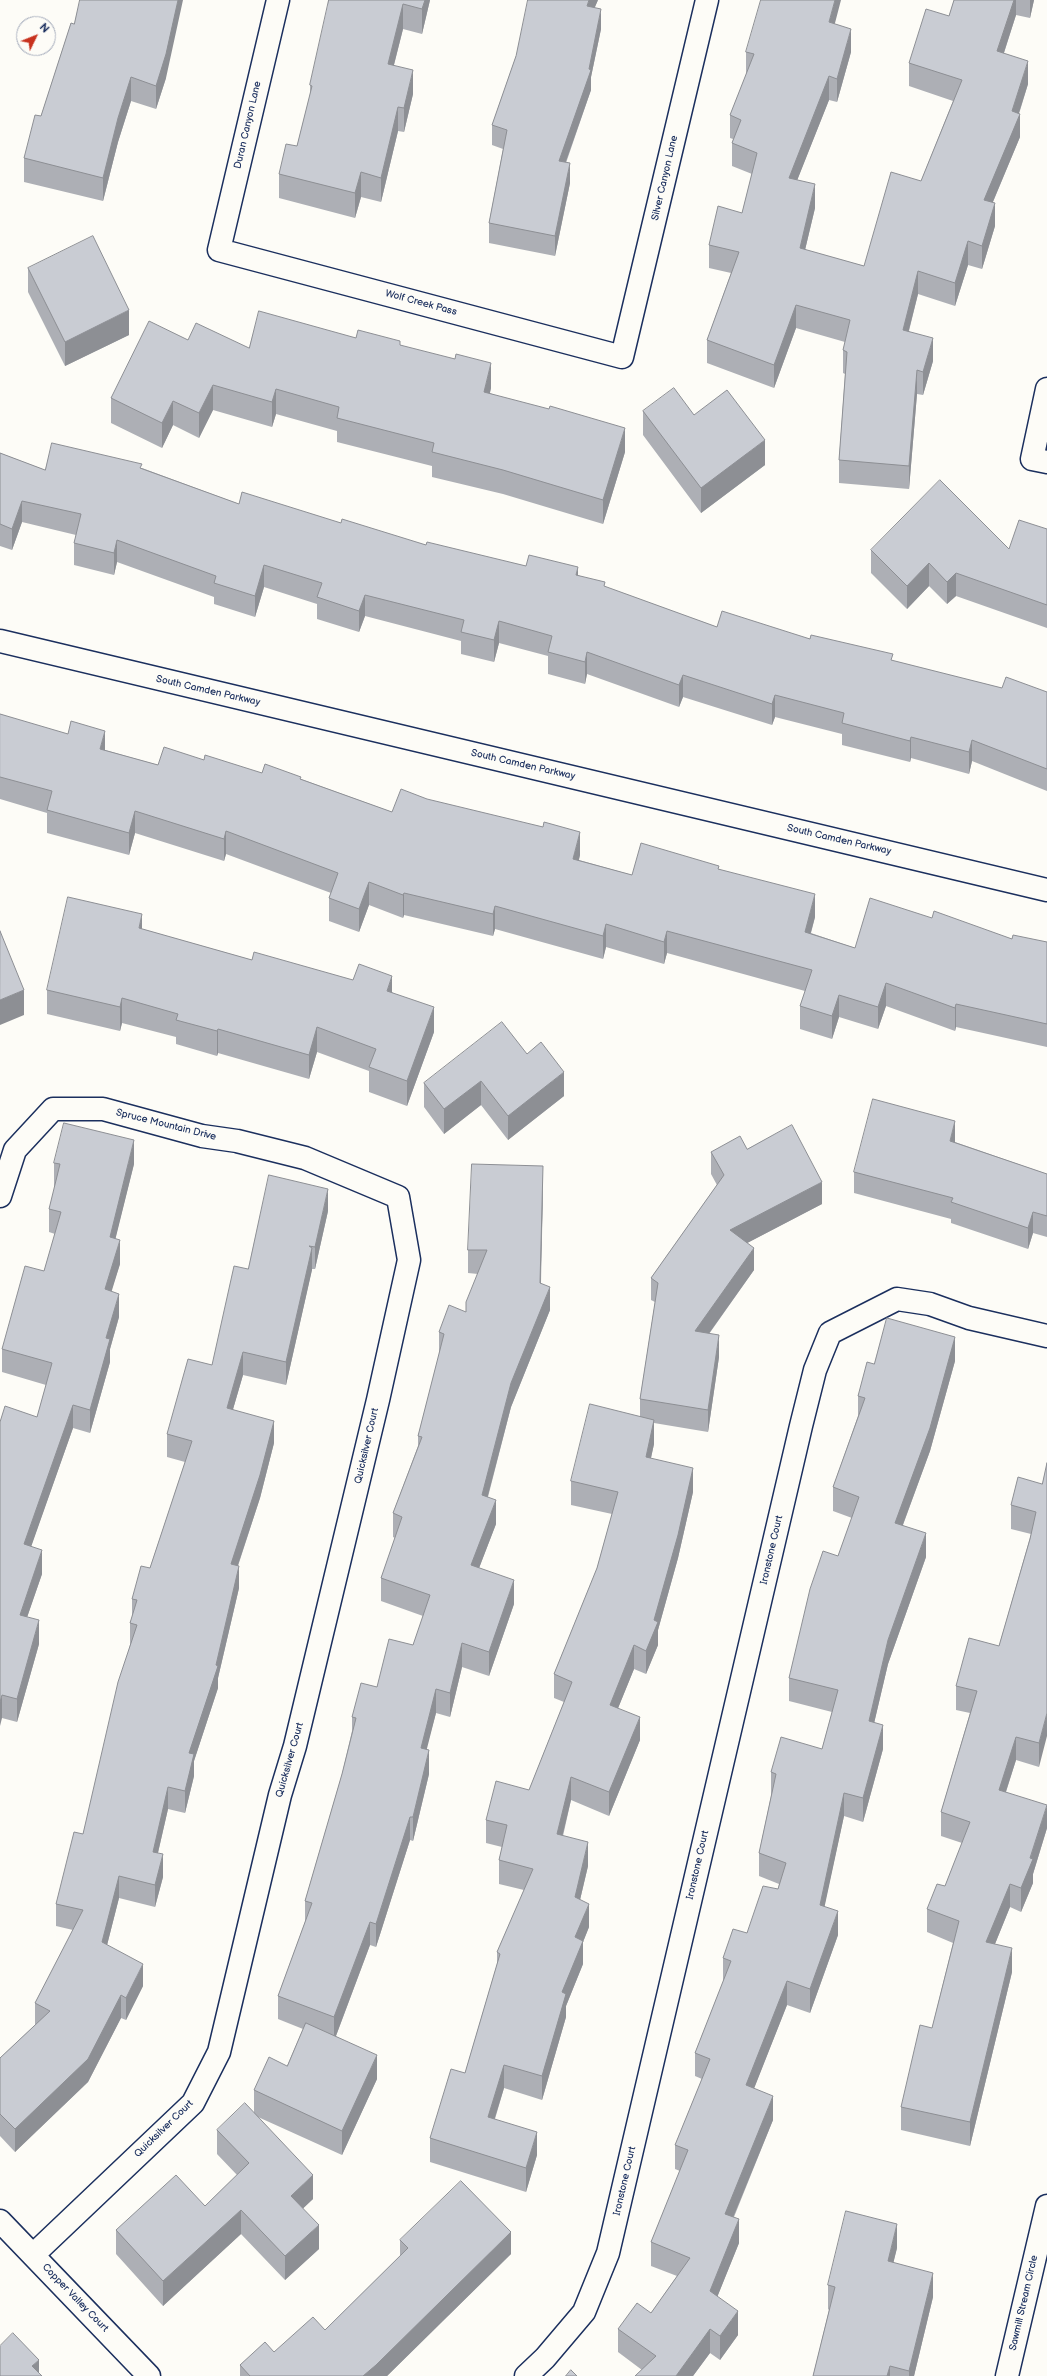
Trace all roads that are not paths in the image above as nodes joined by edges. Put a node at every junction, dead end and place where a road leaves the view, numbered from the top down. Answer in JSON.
{"nodes":[{"id":1,"x":278,"y":0,"type":"edge"},
{"id":2,"x":707,"y":0,"type":"edge"},
{"id":3,"x":219,"y":250,"type":"joint"},
{"id":4,"x":622,"y":357,"type":"joint"},
{"id":5,"x":1047,"y":389,"type":"edge"},
{"id":6,"x":1047,"y":462,"type":"edge"},
{"id":7,"x":0,"y":641,"type":"edge"},
{"id":8,"x":1047,"y":890,"type":"edge"},
{"id":9,"x":0,"y":1196,"type":"edge"},
{"id":10,"x":398,"y":1197,"type":"joint"},
{"id":11,"x":1047,"y":1336,"type":"edge"},
{"id":12,"x":1047,"y":2206,"type":"edge"},
{"id":13,"x":0,"y":2221,"type":"edge"},
{"id":14,"x":32,"y":2255,"type":"junction"},
{"id":15,"x":149,"y":2376,"type":"edge"},
{"id":16,"x":526,"y":2376,"type":"edge"},
{"id":17,"x":1007,"y":2376,"type":"edge"}],
"edges":[{"from":1,"to":3,"type":"street","name":"Duran Canyon Lane"},
{"from":2,"to":4,"type":"street","name":"Silver Canyon Lane"},
{"from":3,"to":4,"type":"street","name":"Wolf Creek Pass"},
{"from":5,"to":6,"type":"street"},
{"from":7,"to":8,"type":"street","name":"South Camden Parkway"},
{"from":9,"to":10,"type":"street","name":"Spruce Mountain Drive"},
{"from":10,"to":14,"type":"street","name":"Quicksilver Court"},
{"from":11,"to":16,"type":"street","name":"Ironstone Court"},
{"from":12,"to":17,"type":"street","name":"Sawmill Stream Circle"},
{"from":13,"to":14,"type":"street","name":"Copper Valley Court"},
{"from":14,"to":15,"type":"street","name":"Copper Valley Court"}]}
